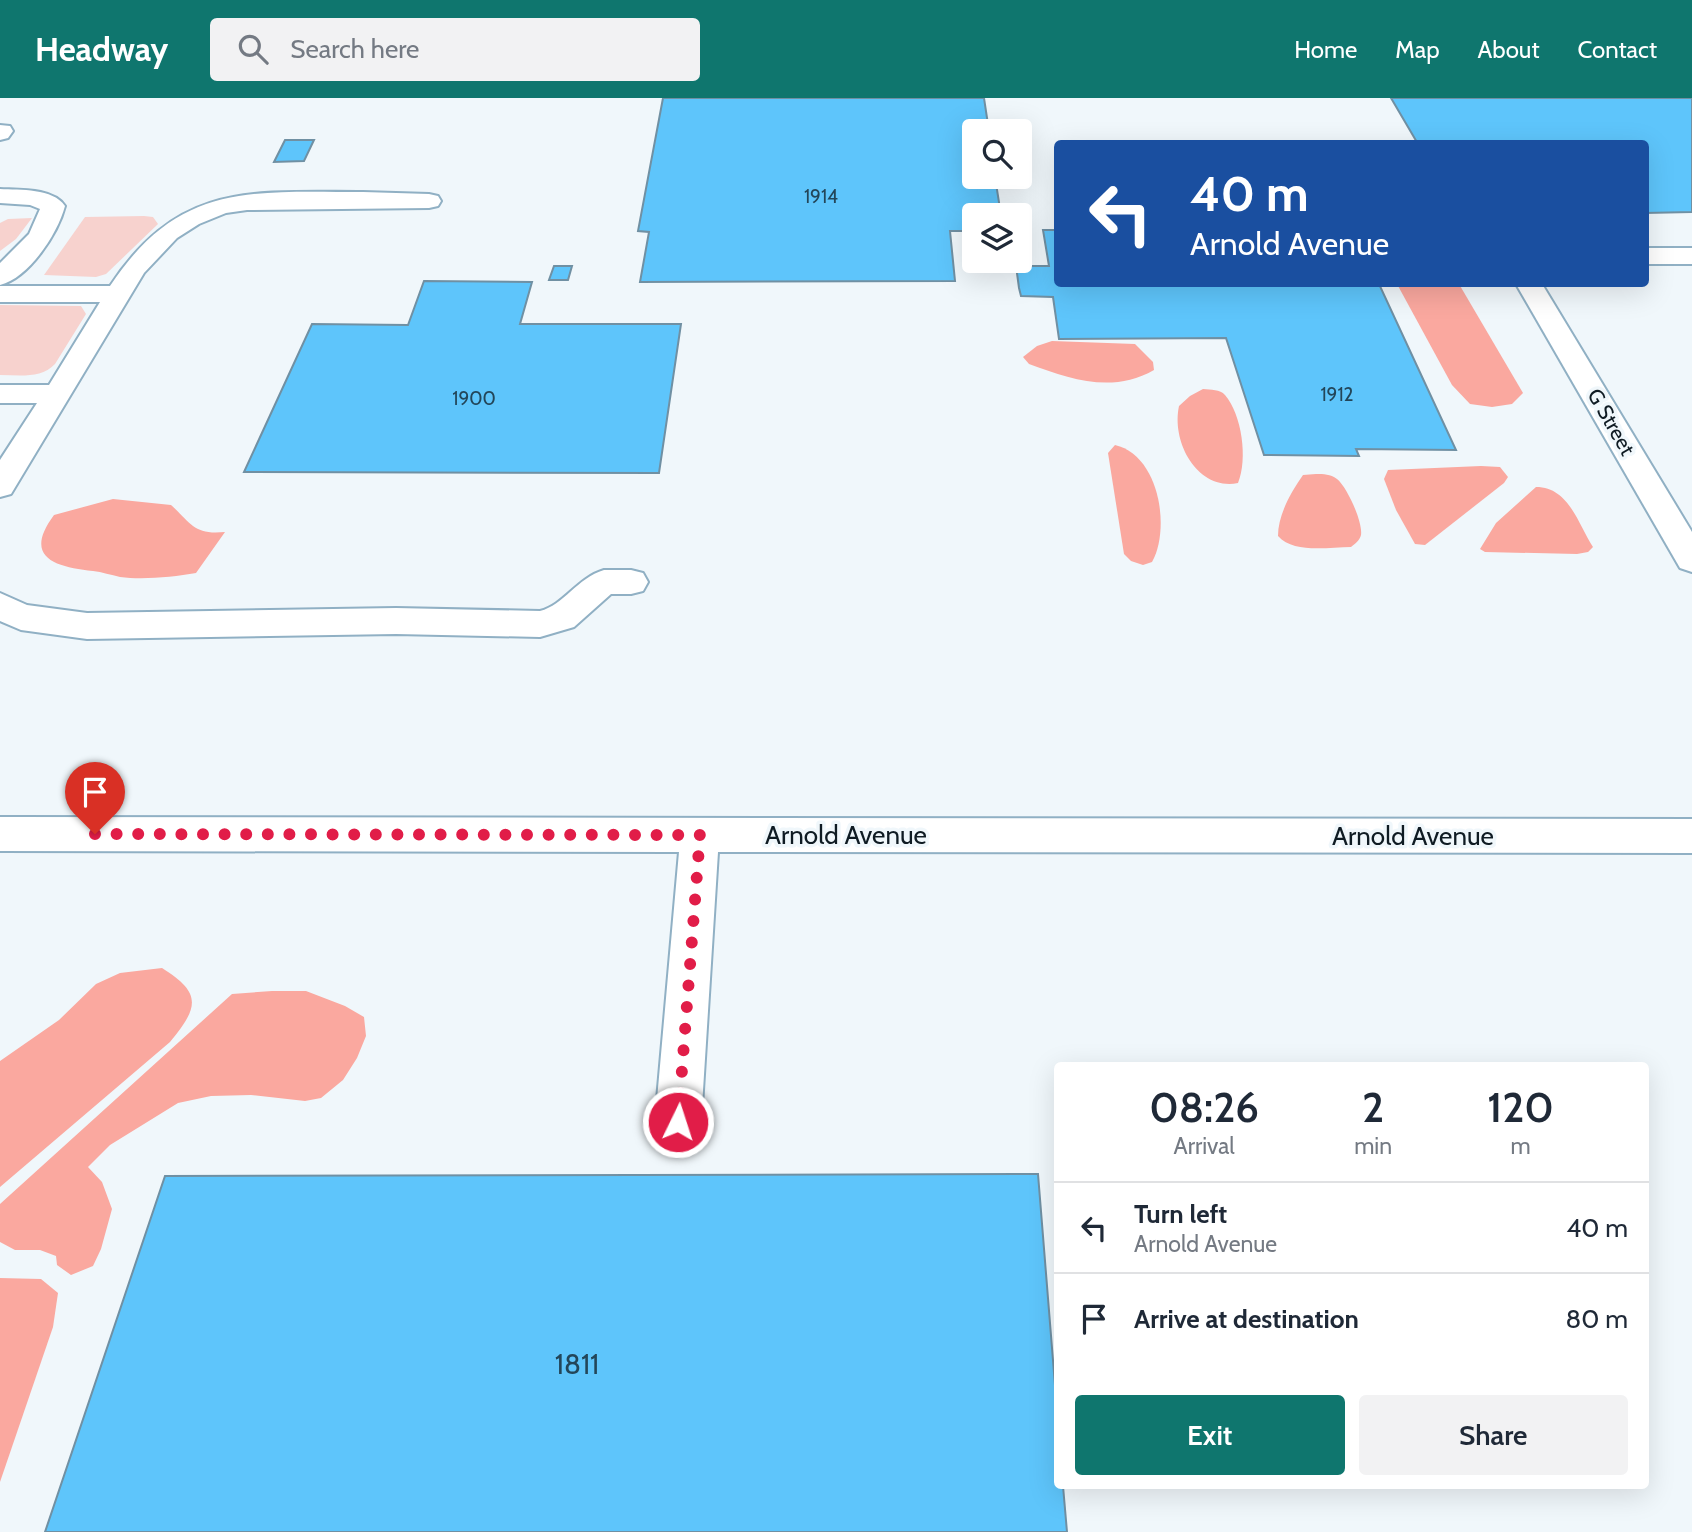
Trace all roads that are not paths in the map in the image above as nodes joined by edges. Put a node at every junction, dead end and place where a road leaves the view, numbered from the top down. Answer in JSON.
{"nodes":[{"id":1,"x":0,"y":196,"type":"edge"},
{"id":2,"x":429,"y":201,"type":"dead end"},
{"id":3,"x":1649,"y":256,"type":"edge"},
{"id":4,"x":1692,"y":256,"type":"edge"},
{"id":5,"x":0,"y":277,"type":"edge"},
{"id":6,"x":1531,"y":287,"type":"edge"},
{"id":7,"x":117,"y":294,"type":"junction"},
{"id":8,"x":0,"y":295,"type":"edge"},
{"id":9,"x":0,"y":394,"type":"edge"},
{"id":10,"x":57,"y":394,"type":"junction"},
{"id":11,"x":0,"y":486,"type":"edge"},
{"id":12,"x":1692,"y":560,"type":"edge"},
{"id":13,"x":631,"y":582,"type":"dead end"},
{"id":14,"x":0,"y":606,"type":"edge"},
{"id":15,"x":700,"y":835,"type":"junction"},
{"id":16,"x":1692,"y":836,"type":"edge"},
{"id":17,"x":4,"y":837,"type":"edge"},
{"id":18,"x":678,"y":1122,"type":"dead end"}],
"edges":[{"from":1,"to":5,"type":"street"},
{"from":2,"to":7,"type":"street"},
{"from":3,"to":4,"type":"street"},
{"from":6,"to":12,"type":"street","name":"G Street"},
{"from":7,"to":8,"type":"street"},
{"from":7,"to":10,"type":"street"},
{"from":9,"to":10,"type":"street"},
{"from":10,"to":11,"type":"street"},
{"from":13,"to":14,"type":"street"},
{"from":15,"to":16,"type":"street","name":"Arnold Avenue"},
{"from":15,"to":17,"type":"street","name":"Arnold Avenue"},
{"from":15,"to":18,"type":"street"}]}
